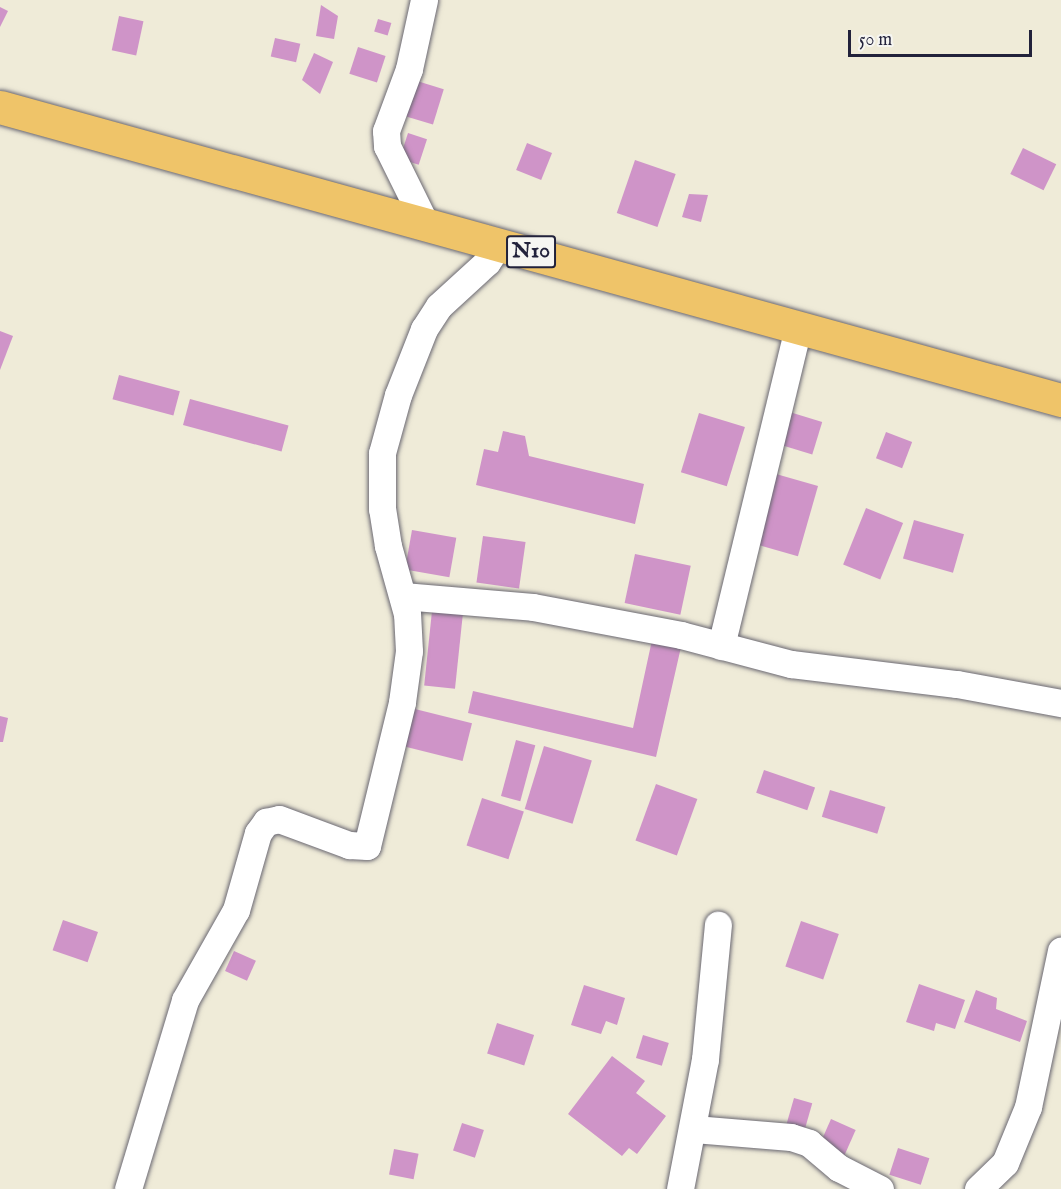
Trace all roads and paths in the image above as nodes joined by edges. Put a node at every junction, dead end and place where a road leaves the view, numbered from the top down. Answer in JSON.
{"nodes":[{"id":1,"x":424,"y":0,"type":"edge"},
{"id":2,"x":0,"y":107,"type":"edge"},
{"id":3,"x":426,"y":225,"type":"junction"},
{"id":4,"x":499,"y":243,"type":"junction"},
{"id":5,"x":798,"y":327,"type":"junction"},
{"id":6,"x":1061,"y":400,"type":"edge"},
{"id":7,"x":404,"y":596,"type":"junction"},
{"id":8,"x":721,"y":646,"type":"junction"},
{"id":9,"x":1061,"y":703,"type":"edge"},
{"id":10,"x":718,"y":925,"type":"dead end"},
{"id":11,"x":1061,"y":950,"type":"edge"},
{"id":12,"x":694,"y":1129,"type":"junction"},
{"id":13,"x":128,"y":1189,"type":"edge"},
{"id":14,"x":680,"y":1189,"type":"edge"},
{"id":15,"x":880,"y":1189,"type":"edge"},
{"id":16,"x":978,"y":1189,"type":"edge"}],
"edges":[{"from":1,"to":3,"type":"street"},
{"from":2,"to":3,"type":"main road","number":"N10"},
{"from":3,"to":4,"type":"main road","number":"N10"},
{"from":4,"to":5,"type":"main road","number":"N10"},
{"from":4,"to":7,"type":"street"},
{"from":5,"to":6,"type":"main road","number":"N10"},
{"from":5,"to":8,"type":"street"},
{"from":7,"to":8,"type":"street"},
{"from":7,"to":13,"type":"street"},
{"from":8,"to":9,"type":"street"},
{"from":10,"to":12,"type":"street"},
{"from":11,"to":16,"type":"street"},
{"from":12,"to":14,"type":"street"},
{"from":12,"to":15,"type":"street"}]}
